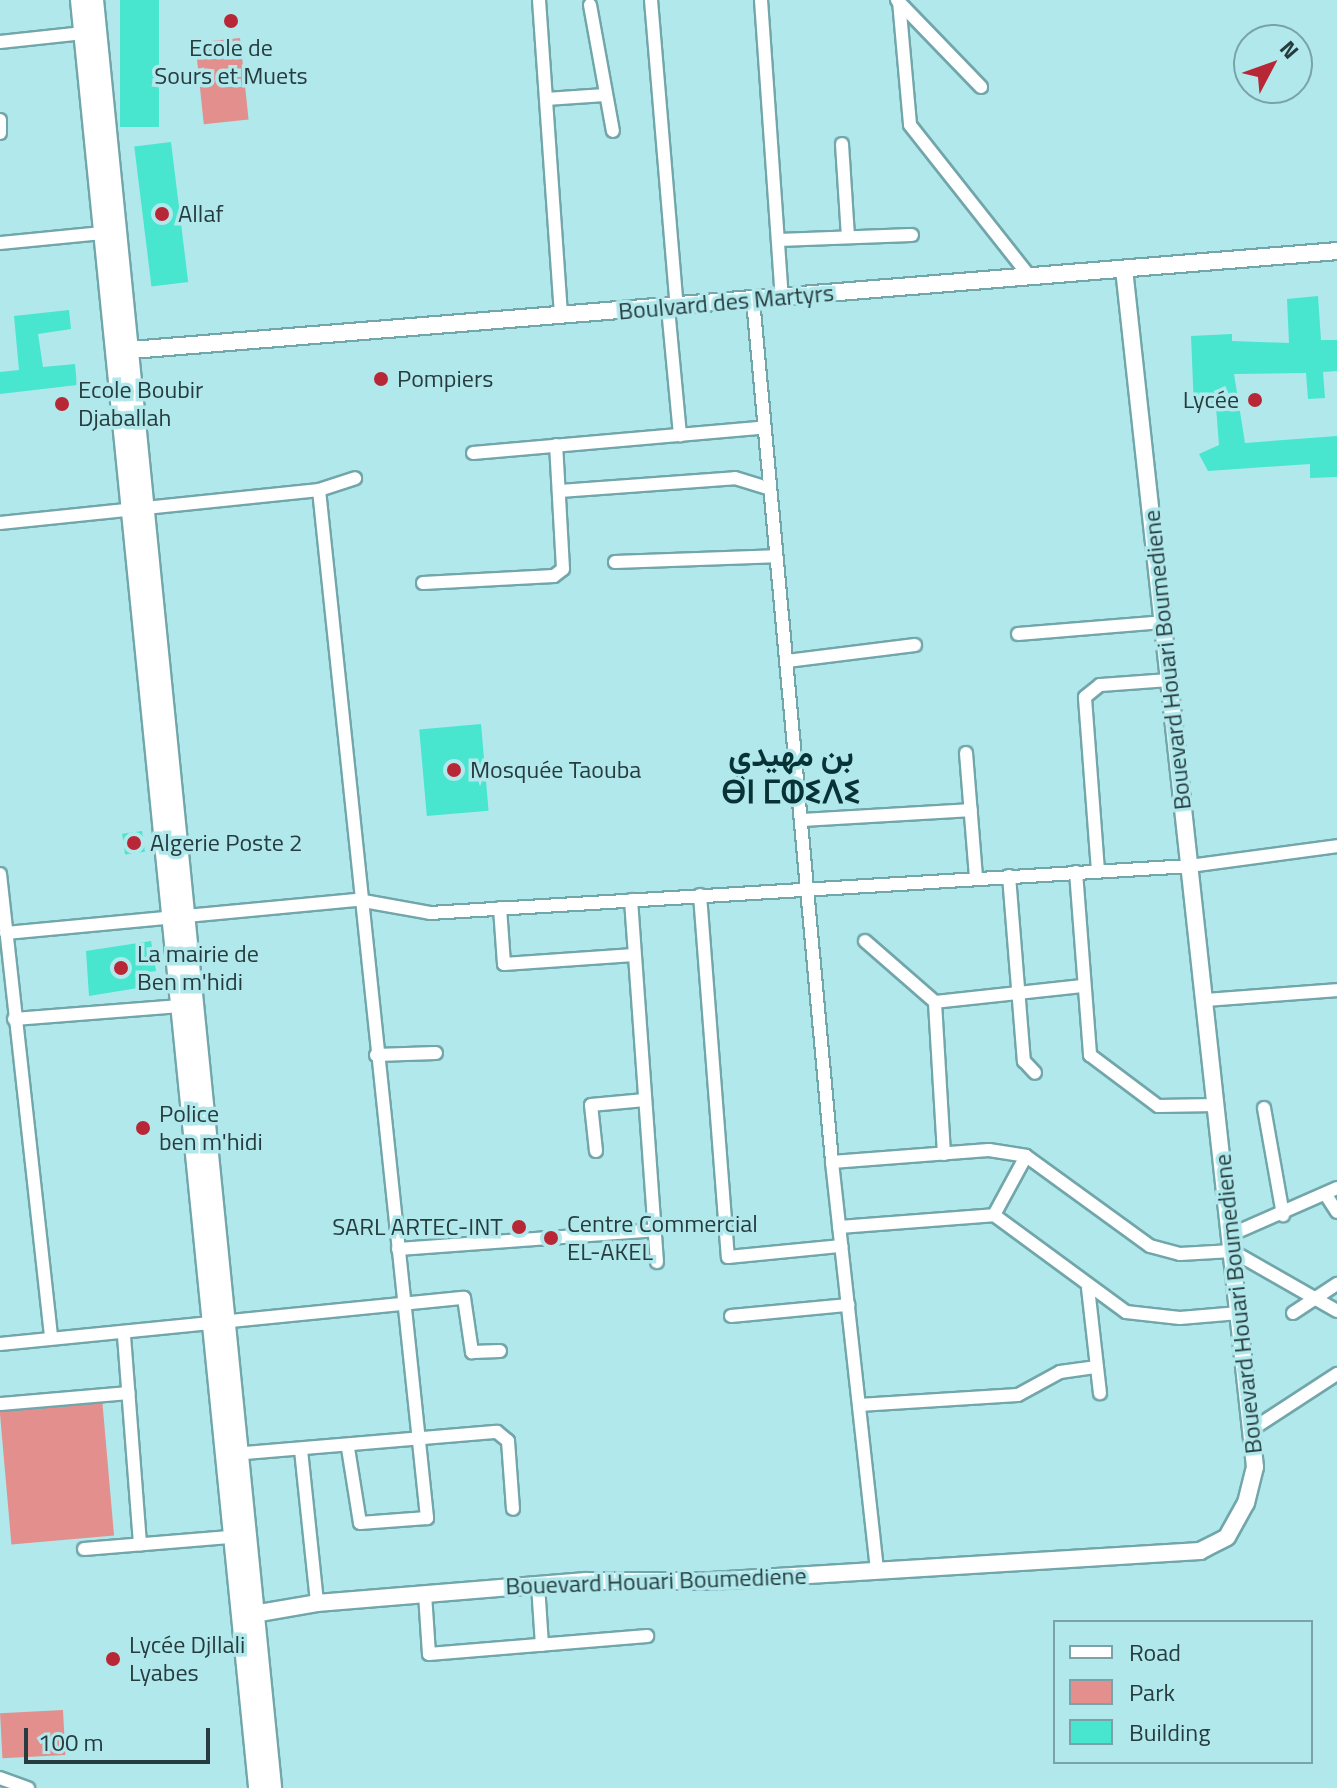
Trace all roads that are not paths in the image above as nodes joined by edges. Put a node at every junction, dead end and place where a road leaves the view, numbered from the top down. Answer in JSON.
{"nodes":[{"id":1,"x":80,"y":0,"type":"edge"},
{"id":2,"x":94,"y":0,"type":"edge"},
{"id":3,"x":539,"y":0,"type":"edge"},
{"id":4,"x":651,"y":0,"type":"edge"},
{"id":5,"x":761,"y":0,"type":"edge"},
{"id":6,"x":898,"y":1,"type":"edge"},
{"id":7,"x":590,"y":5,"type":"dead end"},
{"id":8,"x":84,"y":33,"type":"junction"},
{"id":9,"x":0,"y":42,"type":"edge"},
{"id":10,"x":981,"y":87,"type":"dead end"},
{"id":11,"x":605,"y":95,"type":"junction"},
{"id":12,"x":546,"y":99,"type":"junction"},
{"id":13,"x":0,"y":120,"type":"edge"},
{"id":14,"x":613,"y":131,"type":"dead end"},
{"id":15,"x":0,"y":133,"type":"edge"},
{"id":16,"x":842,"y":144,"type":"dead end"},
{"id":17,"x":102,"y":233,"type":"junction"},
{"id":18,"x":912,"y":235,"type":"dead end"},
{"id":19,"x":848,"y":237,"type":"junction"},
{"id":20,"x":778,"y":240,"type":"junction"},
{"id":21,"x":0,"y":243,"type":"edge"},
{"id":22,"x":1337,"y":251,"type":"edge"},
{"id":23,"x":1124,"y":269,"type":"junction"},
{"id":24,"x":1030,"y":277,"type":"junction"},
{"id":25,"x":782,"y":297,"type":"junction"},
{"id":26,"x":753,"y":300,"type":"junction"},
{"id":27,"x":672,"y":307,"type":"junction"},
{"id":28,"x":561,"y":316,"type":"junction"},
{"id":29,"x":123,"y":350,"type":"junction"},
{"id":30,"x":761,"y":428,"type":"junction"},
{"id":31,"x":680,"y":435,"type":"junction"},
{"id":32,"x":556,"y":445,"type":"junction"},
{"id":33,"x":473,"y":453,"type":"dead end"},
{"id":34,"x":355,"y":478,"type":"dead end"},
{"id":35,"x":768,"y":488,"type":"junction"},
{"id":36,"x":319,"y":490,"type":"junction"},
{"id":37,"x":560,"y":491,"type":"junction"},
{"id":38,"x":140,"y":509,"type":"junction"},
{"id":39,"x":0,"y":523,"type":"edge"},
{"id":40,"x":775,"y":556,"type":"junction"},
{"id":41,"x":615,"y":562,"type":"dead end"},
{"id":42,"x":423,"y":583,"type":"dead end"},
{"id":43,"x":1163,"y":622,"type":"junction"},
{"id":44,"x":1018,"y":634,"type":"dead end"},
{"id":45,"x":915,"y":645,"type":"dead end"},
{"id":46,"x":787,"y":661,"type":"junction"},
{"id":47,"x":1170,"y":680,"type":"junction"},
{"id":48,"x":966,"y":753,"type":"dead end"},
{"id":49,"x":971,"y":810,"type":"junction"},
{"id":50,"x":804,"y":820,"type":"junction"},
{"id":51,"x":1337,"y":846,"type":"edge"},
{"id":52,"x":1190,"y":866,"type":"junction"},
{"id":53,"x":1098,"y":871,"type":"junction"},
{"id":54,"x":1076,"y":872,"type":"junction"},
{"id":55,"x":0,"y":874,"type":"edge"},
{"id":56,"x":1009,"y":876,"type":"junction"},
{"id":57,"x":976,"y":878,"type":"junction"},
{"id":58,"x":811,"y":888,"type":"junction"},
{"id":59,"x":700,"y":895,"type":"junction"},
{"id":60,"x":358,"y":900,"type":"junction"},
{"id":61,"x":631,"y":900,"type":"junction"},
{"id":62,"x":500,"y":908,"type":"junction"},
{"id":63,"x":180,"y":914,"type":"junction"},
{"id":64,"x":6,"y":933,"type":"junction"},
{"id":65,"x":865,"y":941,"type":"dead end"},
{"id":66,"x":634,"y":955,"type":"junction"},
{"id":67,"x":1083,"y":986,"type":"junction"},
{"id":68,"x":1337,"y":990,"type":"edge"},
{"id":69,"x":1019,"y":992,"type":"junction"},
{"id":70,"x":1205,"y":1000,"type":"junction"},
{"id":71,"x":935,"y":1002,"type":"junction"},
{"id":72,"x":180,"y":1006,"type":"junction"},
{"id":73,"x":14,"y":1019,"type":"junction"},
{"id":74,"x":15,"y":1038,"type":"junction"},
{"id":75,"x":0,"y":1040,"type":"edge"},
{"id":76,"x":436,"y":1053,"type":"dead end"},
{"id":77,"x":376,"y":1055,"type":"junction"},
{"id":78,"x":1035,"y":1073,"type":"dead end"},
{"id":79,"x":645,"y":1100,"type":"junction"},
{"id":80,"x":1216,"y":1105,"type":"junction"},
{"id":81,"x":1264,"y":1108,"type":"dead end"},
{"id":82,"x":596,"y":1151,"type":"dead end"},
{"id":83,"x":944,"y":1154,"type":"junction"},
{"id":84,"x":1026,"y":1156,"type":"junction"},
{"id":85,"x":832,"y":1162,"type":"junction"},
{"id":86,"x":1332,"y":1192,"type":"edge"},
{"id":87,"x":1337,"y":1212,"type":"edge"},
{"id":88,"x":994,"y":1215,"type":"junction"},
{"id":89,"x":1283,"y":1215,"type":"junction"},
{"id":90,"x":839,"y":1227,"type":"junction"},
{"id":91,"x":655,"y":1230,"type":"junction"},
{"id":92,"x":1231,"y":1243,"type":"junction"},
{"id":93,"x":841,"y":1246,"type":"junction"},
{"id":94,"x":398,"y":1249,"type":"junction"},
{"id":95,"x":657,"y":1262,"type":"dead end"},
{"id":96,"x":1337,"y":1284,"type":"edge"},
{"id":97,"x":1088,"y":1288,"type":"junction"},
{"id":98,"x":1316,"y":1298,"type":"junction"},
{"id":99,"x":405,"y":1304,"type":"junction"},
{"id":100,"x":848,"y":1305,"type":"junction"},
{"id":101,"x":1337,"y":1311,"type":"edge"},
{"id":102,"x":1239,"y":1313,"type":"junction"},
{"id":103,"x":1293,"y":1313,"type":"dead end"},
{"id":104,"x":731,"y":1316,"type":"dead end"},
{"id":105,"x":219,"y":1326,"type":"junction"},
{"id":106,"x":124,"y":1336,"type":"junction"},
{"id":107,"x":51,"y":1338,"type":"junction"},
{"id":108,"x":0,"y":1344,"type":"edge"},
{"id":109,"x":500,"y":1351,"type":"dead end"},
{"id":110,"x":1097,"y":1367,"type":"junction"},
{"id":111,"x":1337,"y":1374,"type":"edge"},
{"id":112,"x":129,"y":1393,"type":"junction"},
{"id":113,"x":1100,"y":1393,"type":"dead end"},
{"id":114,"x":0,"y":1404,"type":"edge"},
{"id":115,"x":859,"y":1405,"type":"junction"},
{"id":116,"x":1251,"y":1430,"type":"junction"},
{"id":117,"x":420,"y":1436,"type":"junction"},
{"id":118,"x":348,"y":1448,"type":"junction"},
{"id":119,"x":301,"y":1450,"type":"junction"},
{"id":120,"x":232,"y":1455,"type":"junction"},
{"id":121,"x":513,"y":1509,"type":"dead end"},
{"id":122,"x":240,"y":1536,"type":"junction"},
{"id":123,"x":140,"y":1544,"type":"junction"},
{"id":124,"x":84,"y":1549,"type":"dead end"},
{"id":125,"x":877,"y":1571,"type":"junction"},
{"id":126,"x":538,"y":1585,"type":"junction"},
{"id":127,"x":425,"y":1594,"type":"junction"},
{"id":128,"x":317,"y":1603,"type":"junction"},
{"id":129,"x":248,"y":1616,"type":"junction"},
{"id":130,"x":647,"y":1636,"type":"dead end"},
{"id":131,"x":542,"y":1645,"type":"junction"},
{"id":132,"x":0,"y":1778,"type":"edge"},
{"id":133,"x":28,"y":1788,"type":"edge"},
{"id":134,"x":258,"y":1788,"type":"edge"},
{"id":135,"x":272,"y":1788,"type":"edge"}],
"edges":[{"from":1,"to":8,"type":"main road"},
{"from":2,"to":29,"type":"main road"},
{"from":3,"to":12,"type":"street"},
{"from":4,"to":27,"type":"street"},
{"from":5,"to":20,"type":"street"},
{"from":6,"to":10,"type":"street"},
{"from":6,"to":24,"type":"street"},
{"from":7,"to":11,"type":"street"},
{"from":8,"to":9,"type":"street"},
{"from":8,"to":17,"type":"main road"},
{"from":11,"to":12,"type":"street"},
{"from":11,"to":14,"type":"street"},
{"from":12,"to":28,"type":"street"},
{"from":13,"to":15,"type":"street"},
{"from":16,"to":19,"type":"street"},
{"from":17,"to":21,"type":"street"},
{"from":17,"to":29,"type":"main road"},
{"from":18,"to":19,"type":"street"},
{"from":19,"to":20,"type":"street"},
{"from":20,"to":25,"type":"street"},
{"from":22,"to":23,"type":"street","name":"Boulvard des Martyrs"},
{"from":23,"to":24,"type":"street","name":"Boulvard des Martyrs"},
{"from":23,"to":43,"type":"street","name":"Bouevard Houari Boumediene"},
{"from":24,"to":25,"type":"street","name":"Boulvard des Martyrs"},
{"from":25,"to":26,"type":"street","name":"Boulvard des Martyrs"},
{"from":26,"to":27,"type":"street","name":"Boulvard des Martyrs"},
{"from":26,"to":30,"type":"street"},
{"from":27,"to":28,"type":"street","name":"Boulvard des Martyrs"},
{"from":27,"to":31,"type":"street"},
{"from":28,"to":29,"type":"street","name":"Boulvard des Martyrs"},
{"from":29,"to":38,"type":"main road"},
{"from":30,"to":31,"type":"street"},
{"from":30,"to":35,"type":"street"},
{"from":31,"to":32,"type":"street"},
{"from":32,"to":33,"type":"street"},
{"from":32,"to":37,"type":"street"},
{"from":34,"to":36,"type":"street"},
{"from":35,"to":37,"type":"street"},
{"from":35,"to":40,"type":"street"},
{"from":36,"to":38,"type":"street"},
{"from":36,"to":60,"type":"street"},
{"from":37,"to":42,"type":"street"},
{"from":38,"to":39,"type":"street"},
{"from":38,"to":63,"type":"main road"},
{"from":40,"to":41,"type":"street"},
{"from":40,"to":46,"type":"street"},
{"from":43,"to":44,"type":"street"},
{"from":43,"to":47,"type":"street","name":"Bouevard Houari Boumediene"},
{"from":45,"to":46,"type":"street"},
{"from":46,"to":50,"type":"street"},
{"from":47,"to":52,"type":"street","name":"Bouevard Houari Boumediene"},
{"from":47,"to":53,"type":"street"},
{"from":48,"to":49,"type":"street"},
{"from":49,"to":50,"type":"street"},
{"from":49,"to":57,"type":"street"},
{"from":50,"to":58,"type":"street"},
{"from":51,"to":52,"type":"street"},
{"from":52,"to":53,"type":"street"},
{"from":52,"to":70,"type":"street","name":"Bouevard Houari Boumediene"},
{"from":53,"to":54,"type":"street"},
{"from":54,"to":56,"type":"street"},
{"from":54,"to":67,"type":"street"},
{"from":55,"to":64,"type":"street"},
{"from":56,"to":57,"type":"street"},
{"from":56,"to":69,"type":"street"},
{"from":57,"to":58,"type":"street"},
{"from":58,"to":59,"type":"street"},
{"from":58,"to":85,"type":"street"},
{"from":59,"to":61,"type":"street"},
{"from":59,"to":93,"type":"street"},
{"from":60,"to":62,"type":"street"},
{"from":60,"to":63,"type":"street"},
{"from":60,"to":77,"type":"street"},
{"from":61,"to":62,"type":"street"},
{"from":61,"to":66,"type":"street"},
{"from":62,"to":66,"type":"street"},
{"from":63,"to":64,"type":"street"},
{"from":63,"to":72,"type":"main road"},
{"from":63,"to":105,"type":"main road"},
{"from":64,"to":73,"type":"street"},
{"from":65,"to":71,"type":"street"},
{"from":66,"to":79,"type":"street"},
{"from":67,"to":69,"type":"street"},
{"from":67,"to":80,"type":"street"},
{"from":68,"to":70,"type":"street"},
{"from":69,"to":71,"type":"street"},
{"from":69,"to":78,"type":"street"},
{"from":70,"to":80,"type":"street","name":"Bouevard Houari Boumediene"},
{"from":71,"to":83,"type":"street"},
{"from":72,"to":73,"type":"street"},
{"from":72,"to":105,"type":"main road"},
{"from":73,"to":74,"type":"street"},
{"from":74,"to":75,"type":"street"},
{"from":74,"to":107,"type":"street"},
{"from":76,"to":77,"type":"street"},
{"from":77,"to":94,"type":"street"},
{"from":79,"to":82,"type":"street"},
{"from":79,"to":91,"type":"street"},
{"from":80,"to":92,"type":"street","name":"Bouevard Houari Boumediene"},
{"from":81,"to":89,"type":"street"},
{"from":83,"to":84,"type":"street"},
{"from":83,"to":85,"type":"street"},
{"from":84,"to":88,"type":"street"},
{"from":84,"to":92,"type":"street"},
{"from":85,"to":90,"type":"street"},
{"from":86,"to":87,"type":"street"},
{"from":86,"to":89,"type":"street"},
{"from":88,"to":90,"type":"street"},
{"from":88,"to":97,"type":"street"},
{"from":89,"to":92,"type":"street"},
{"from":90,"to":93,"type":"street"},
{"from":91,"to":94,"type":"street"},
{"from":91,"to":95,"type":"street"},
{"from":92,"to":98,"type":"street"},
{"from":92,"to":102,"type":"street","name":"Bouevard Houari Boumediene"},
{"from":93,"to":100,"type":"street"},
{"from":94,"to":99,"type":"street"},
{"from":96,"to":98,"type":"street"},
{"from":97,"to":102,"type":"street"},
{"from":97,"to":110,"type":"street"},
{"from":98,"to":101,"type":"street"},
{"from":98,"to":103,"type":"street"},
{"from":99,"to":105,"type":"street"},
{"from":99,"to":109,"type":"street"},
{"from":99,"to":117,"type":"street"},
{"from":100,"to":104,"type":"street"},
{"from":100,"to":115,"type":"street"},
{"from":102,"to":116,"type":"street","name":"Bouevard Houari Boumediene"},
{"from":105,"to":106,"type":"street"},
{"from":105,"to":120,"type":"main road"},
{"from":106,"to":107,"type":"street"},
{"from":106,"to":112,"type":"street"},
{"from":107,"to":108,"type":"street"},
{"from":110,"to":113,"type":"street"},
{"from":110,"to":115,"type":"street"},
{"from":111,"to":116,"type":"street"},
{"from":112,"to":114,"type":"street"},
{"from":112,"to":123,"type":"street"},
{"from":115,"to":125,"type":"street"},
{"from":116,"to":125,"type":"street","name":"Bouevard Houari Boumediene"},
{"from":117,"to":118,"type":"street"},
{"from":117,"to":118,"type":"street"},
{"from":117,"to":121,"type":"street"},
{"from":118,"to":119,"type":"street"},
{"from":119,"to":120,"type":"street"},
{"from":119,"to":128,"type":"street"},
{"from":120,"to":122,"type":"main road"},
{"from":122,"to":123,"type":"street"},
{"from":122,"to":129,"type":"main road"},
{"from":123,"to":124,"type":"street"},
{"from":125,"to":126,"type":"street","name":"Bouevard Houari Boumediene"},
{"from":126,"to":127,"type":"street","name":"Bouevard Houari Boumediene"},
{"from":126,"to":131,"type":"street"},
{"from":127,"to":128,"type":"street","name":"Bouevard Houari Boumediene"},
{"from":127,"to":131,"type":"street"},
{"from":128,"to":129,"type":"street","name":"Bouevard Houari Boumediene"},
{"from":129,"to":134,"type":"main road"},
{"from":129,"to":135,"type":"main road"},
{"from":130,"to":131,"type":"street"},
{"from":132,"to":133,"type":"street"}]}
